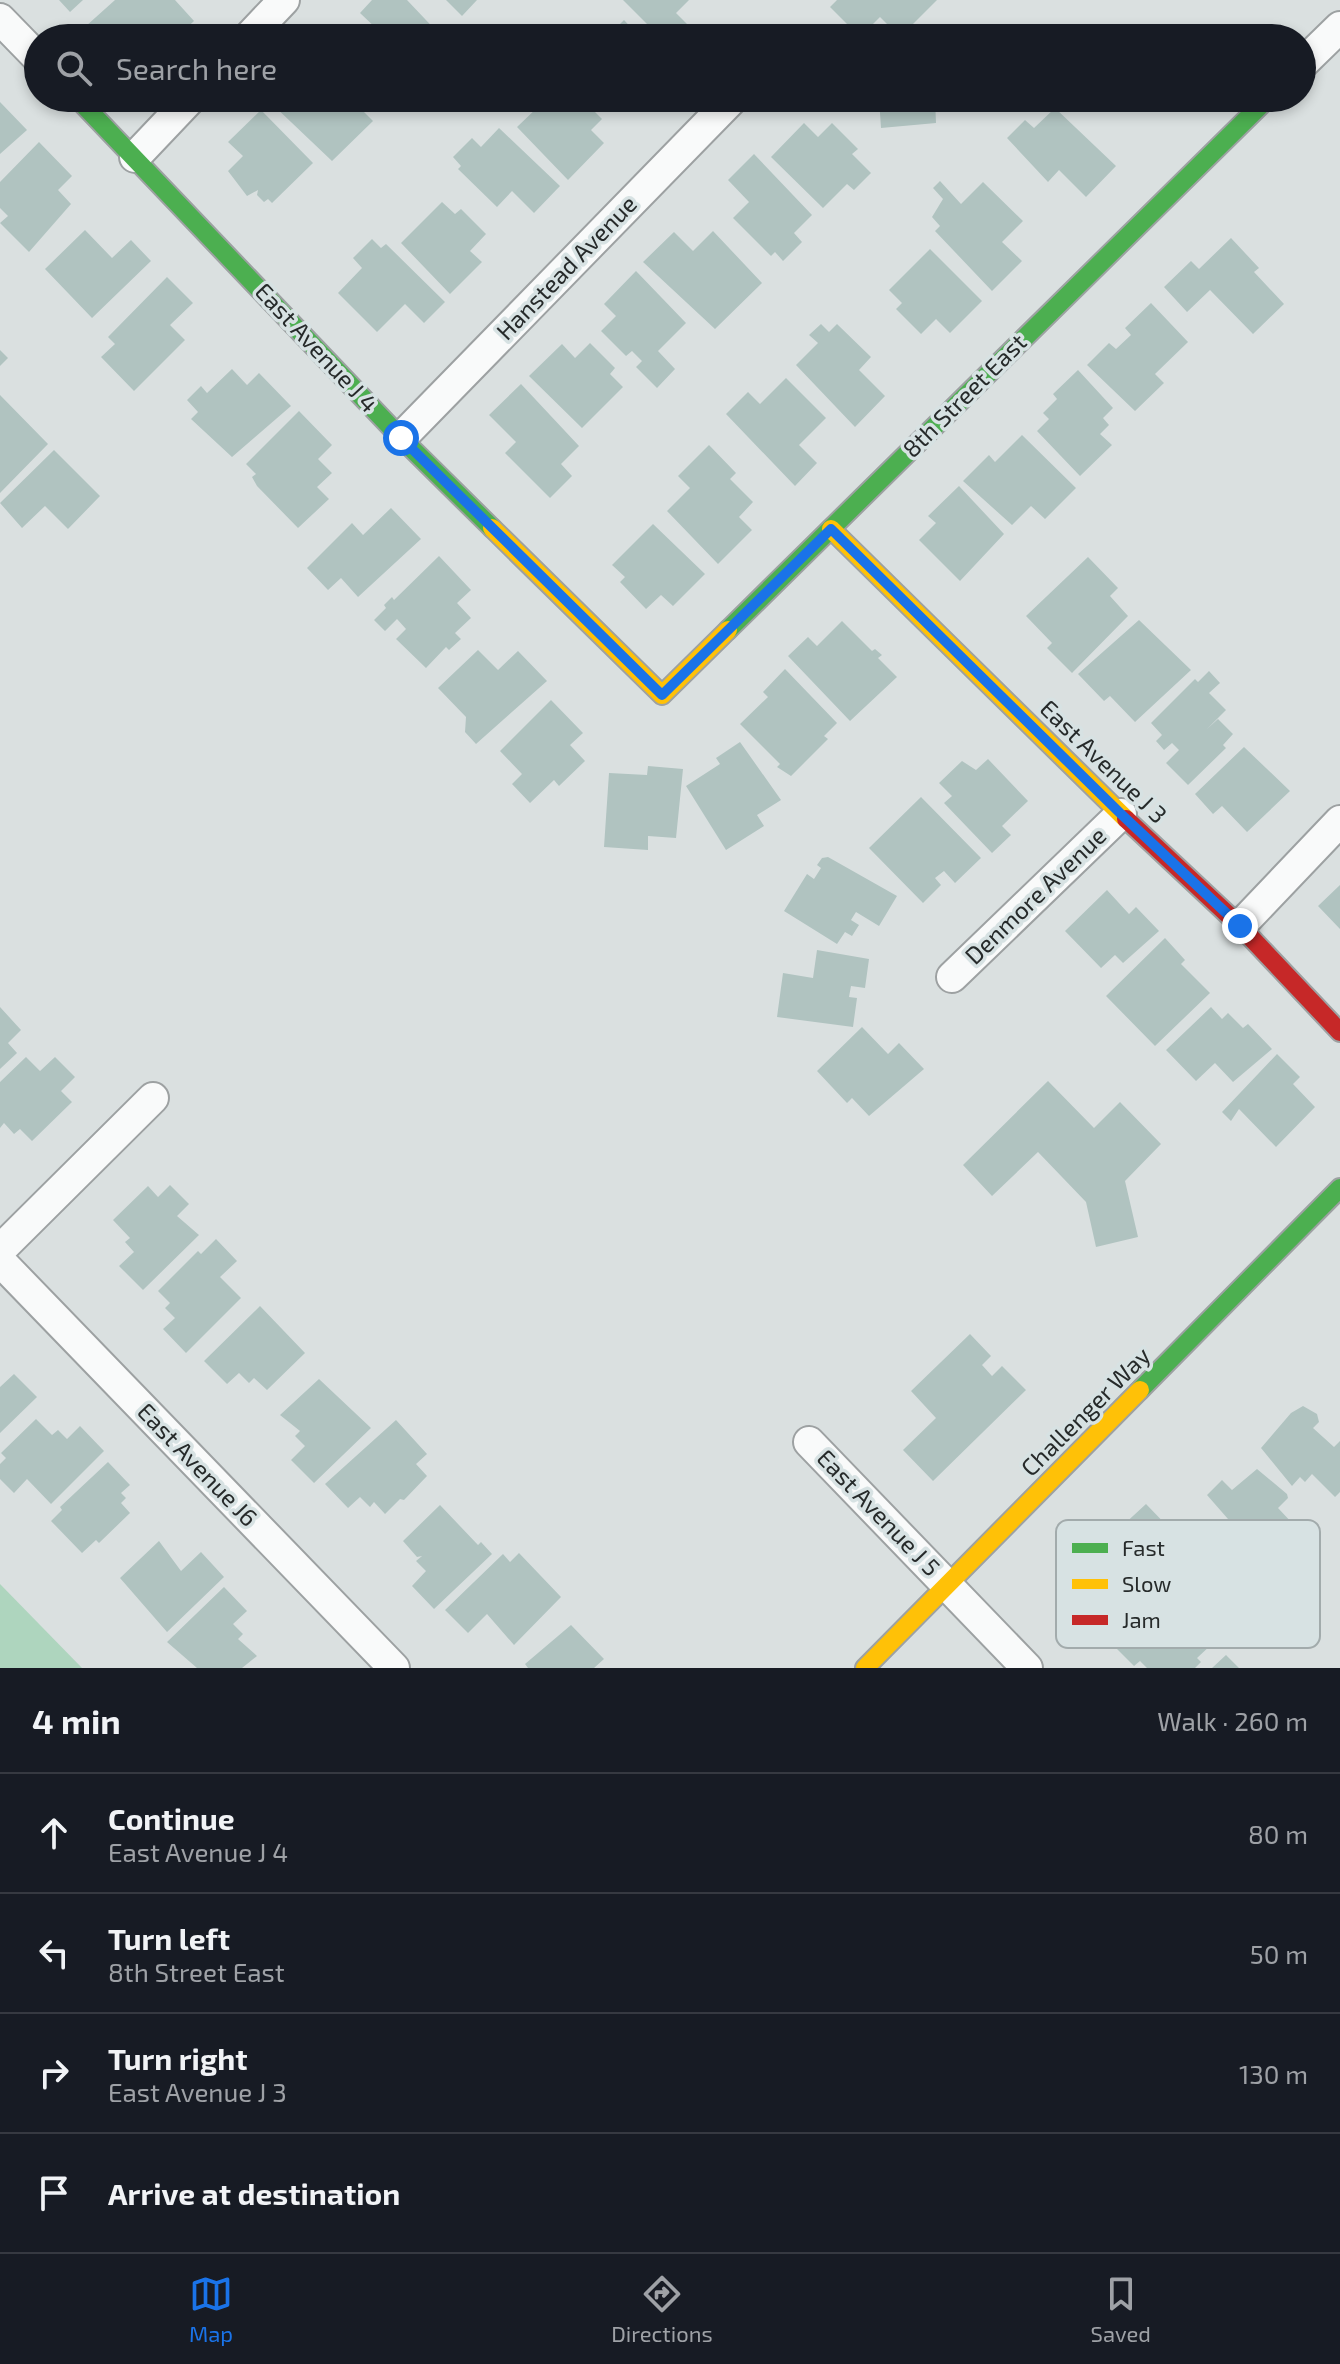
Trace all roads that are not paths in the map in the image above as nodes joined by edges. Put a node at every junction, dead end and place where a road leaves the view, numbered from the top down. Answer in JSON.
{"nodes":[{"id":1,"x":284,"y":0,"type":"edge"},
{"id":2,"x":0,"y":19,"type":"edge"},
{"id":3,"x":261,"y":24,"type":"edge"},
{"id":4,"x":1340,"y":27,"type":"edge"},
{"id":5,"x":24,"y":44,"type":"edge"},
{"id":6,"x":1316,"y":50,"type":"edge"},
{"id":7,"x":91,"y":112,"type":"edge"},
{"id":8,"x":178,"y":112,"type":"edge"},
{"id":9,"x":719,"y":112,"type":"edge"},
{"id":10,"x":1254,"y":112,"type":"edge"},
{"id":11,"x":135,"y":157,"type":"junction"},
{"id":12,"x":401,"y":438,"type":"junction"},
{"id":13,"x":831,"y":529,"type":"junction"},
{"id":14,"x":662,"y":695,"type":"joint"},
{"id":15,"x":1121,"y":814,"type":"junction"},
{"id":16,"x":1340,"y":821,"type":"edge"},
{"id":17,"x":1240,"y":926,"type":"junction"},
{"id":18,"x":952,"y":977,"type":"dead end"},
{"id":19,"x":1340,"y":1032,"type":"edge"},
{"id":20,"x":153,"y":1098,"type":"dead end"},
{"id":21,"x":1340,"y":1188,"type":"edge"},
{"id":22,"x":0,"y":1250,"type":"edge"},
{"id":23,"x":0,"y":1261,"type":"edge"},
{"id":24,"x":809,"y":1442,"type":"dead end"},
{"id":25,"x":948,"y":1585,"type":"junction"},
{"id":26,"x":394,"y":1668,"type":"edge"},
{"id":27,"x":865,"y":1668,"type":"edge"},
{"id":28,"x":1027,"y":1668,"type":"edge"}],
"edges":[{"from":1,"to":3,"type":"street"},
{"from":2,"to":5,"type":"street"},
{"from":4,"to":6,"type":"street"},
{"from":7,"to":11,"type":"street","name":"East Avenue J 4"},
{"from":8,"to":11,"type":"street"},
{"from":9,"to":12,"type":"street","name":"Hanstead Avenue"},
{"from":10,"to":13,"type":"street","name":"8th Street East"},
{"from":11,"to":12,"type":"street","name":"East Avenue J 4"},
{"from":12,"to":14,"type":"street","name":"East Avenue J 4"},
{"from":13,"to":14,"type":"street","name":"8th Street East"},
{"from":13,"to":15,"type":"street","name":"East Avenue J 3"},
{"from":15,"to":17,"type":"street","name":"East Avenue J 3"},
{"from":15,"to":18,"type":"street","name":"Denmore Avenue"},
{"from":16,"to":17,"type":"street"},
{"from":17,"to":19,"type":"street","name":"East Avenue J 3"},
{"from":20,"to":22,"type":"street"},
{"from":21,"to":25,"type":"street","name":"Challenger Way"},
{"from":23,"to":26,"type":"street","name":"East Avenue J6"},
{"from":24,"to":25,"type":"street","name":"East Avenue J 5"},
{"from":25,"to":27,"type":"street","name":"Challenger Way"},
{"from":25,"to":28,"type":"street","name":"East Avenue J 5"}]}
